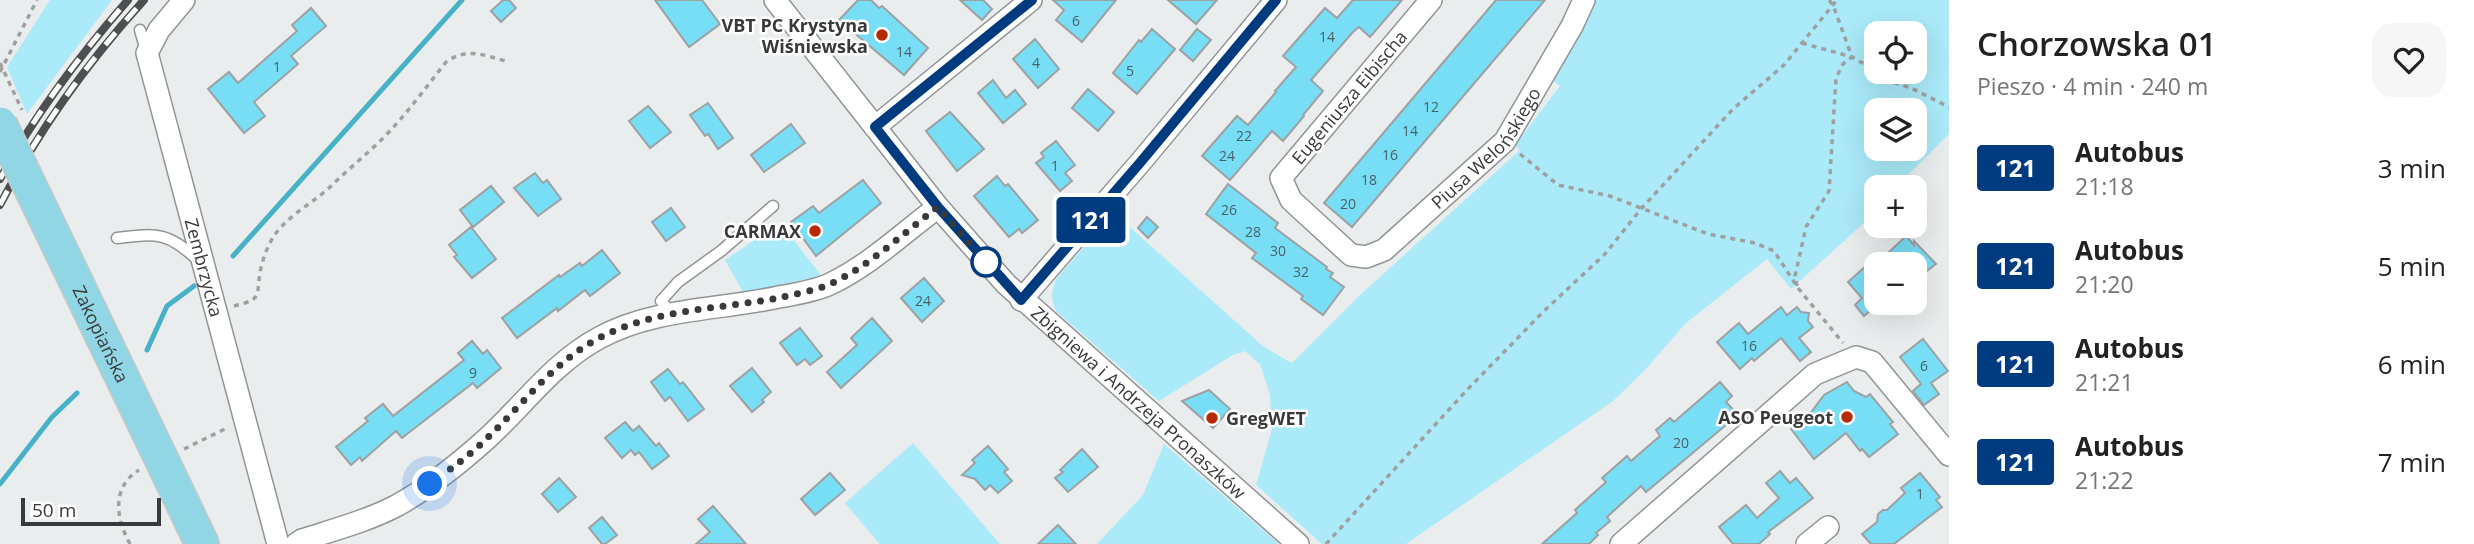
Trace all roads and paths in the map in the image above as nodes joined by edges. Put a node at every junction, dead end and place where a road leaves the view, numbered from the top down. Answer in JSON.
{"nodes":[{"id":1,"x":37,"y":0,"type":"edge"},
{"id":2,"x":184,"y":0,"type":"edge"},
{"id":3,"x":775,"y":0,"type":"edge"},
{"id":4,"x":1031,"y":0,"type":"edge"},
{"id":5,"x":1276,"y":0,"type":"edge"},
{"id":6,"x":1431,"y":0,"type":"edge"},
{"id":7,"x":1584,"y":0,"type":"edge"},
{"id":8,"x":1829,"y":0,"type":"edge"},
{"id":9,"x":1837,"y":0,"type":"edge"},
{"id":10,"x":1833,"y":5,"type":"junction"},
{"id":11,"x":140,"y":30,"type":"dead end"},
{"id":12,"x":1802,"y":43,"type":"junction"},
{"id":13,"x":147,"y":53,"type":"junction"},
{"id":14,"x":1852,"y":57,"type":"junction"},
{"id":15,"x":506,"y":61,"type":"dead end"},
{"id":16,"x":1864,"y":64,"type":"edge"},
{"id":17,"x":0,"y":72,"type":"edge"},
{"id":18,"x":1898,"y":84,"type":"edge"},
{"id":19,"x":1949,"y":107,"type":"edge"},
{"id":20,"x":0,"y":124,"type":"edge"},
{"id":21,"x":875,"y":127,"type":"junction"},
{"id":22,"x":1505,"y":141,"type":"junction"},
{"id":23,"x":773,"y":206,"type":"dead end"},
{"id":24,"x":938,"y":207,"type":"junction"},
{"id":25,"x":1641,"y":209,"type":"junction"},
{"id":26,"x":117,"y":238,"type":"dead end"},
{"id":27,"x":1351,"y":255,"type":"joint"},
{"id":28,"x":203,"y":265,"type":"junction"},
{"id":29,"x":1798,"y":288,"type":"junction"},
{"id":30,"x":1021,"y":300,"type":"junction"},
{"id":31,"x":215,"y":310,"type":"junction"},
{"id":32,"x":671,"y":314,"type":"junction"},
{"id":33,"x":1856,"y":357,"type":"junction"},
{"id":34,"x":1949,"y":455,"type":"edge"},
{"id":35,"x":1828,"y":527,"type":"dead end"},
{"id":36,"x":202,"y":544,"type":"edge"},
{"id":37,"x":278,"y":544,"type":"edge"},
{"id":38,"x":296,"y":544,"type":"edge"},
{"id":39,"x":1298,"y":544,"type":"edge"},
{"id":40,"x":1326,"y":544,"type":"edge"},
{"id":41,"x":1621,"y":544,"type":"edge"},
{"id":42,"x":1807,"y":544,"type":"edge"}],
"edges":[{"from":1,"to":17,"type":"path"},
{"from":2,"to":13,"type":"street"},
{"from":3,"to":21,"type":"street","name":"Zbigniewa i Andrzeja Pronaszków"},
{"from":4,"to":21,"type":"street"},
{"from":5,"to":30,"type":"street"},
{"from":6,"to":27,"type":"street","name":"Eugeniusza Eibischa"},
{"from":7,"to":22,"type":"street","name":"Piusa Welońskiego"},
{"from":8,"to":10,"type":"path"},
{"from":9,"to":10,"type":"path"},
{"from":10,"to":12,"type":"path"},
{"from":10,"to":14,"type":"path"},
{"from":11,"to":13,"type":"lane"},
{"from":12,"to":14,"type":"path"},
{"from":12,"to":25,"type":"path"},
{"from":13,"to":28,"type":"street","name":"Zembrzycka"},
{"from":14,"to":16,"type":"path"},
{"from":14,"to":29,"type":"path"},
{"from":15,"to":31,"type":"path"},
{"from":18,"to":19,"type":"path"},
{"from":20,"to":36,"type":"main road","name":"Zakopiańska","bridge":true},
{"from":21,"to":24,"type":"street","name":"Zbigniewa i Andrzeja Pronaszków"},
{"from":22,"to":25,"type":"path"},
{"from":22,"to":27,"type":"street","name":"Piusa Welońskiego"},
{"from":23,"to":32,"type":"lane"},
{"from":24,"to":30,"type":"street","name":"Zbigniewa i Andrzeja Pronaszków"},
{"from":24,"to":32,"type":"street"},
{"from":25,"to":29,"type":"path"},
{"from":25,"to":40,"type":"path"},
{"from":26,"to":28,"type":"lane"},
{"from":28,"to":31,"type":"street","name":"Zembrzycka"},
{"from":29,"to":33,"type":"path"},
{"from":30,"to":39,"type":"street","name":"Zbigniewa i Andrzeja Pronaszków"},
{"from":31,"to":37,"type":"street","name":"Zembrzycka"},
{"from":32,"to":38,"type":"street"},
{"from":33,"to":34,"type":"street"},
{"from":33,"to":41,"type":"street"},
{"from":35,"to":42,"type":"street"}]}
